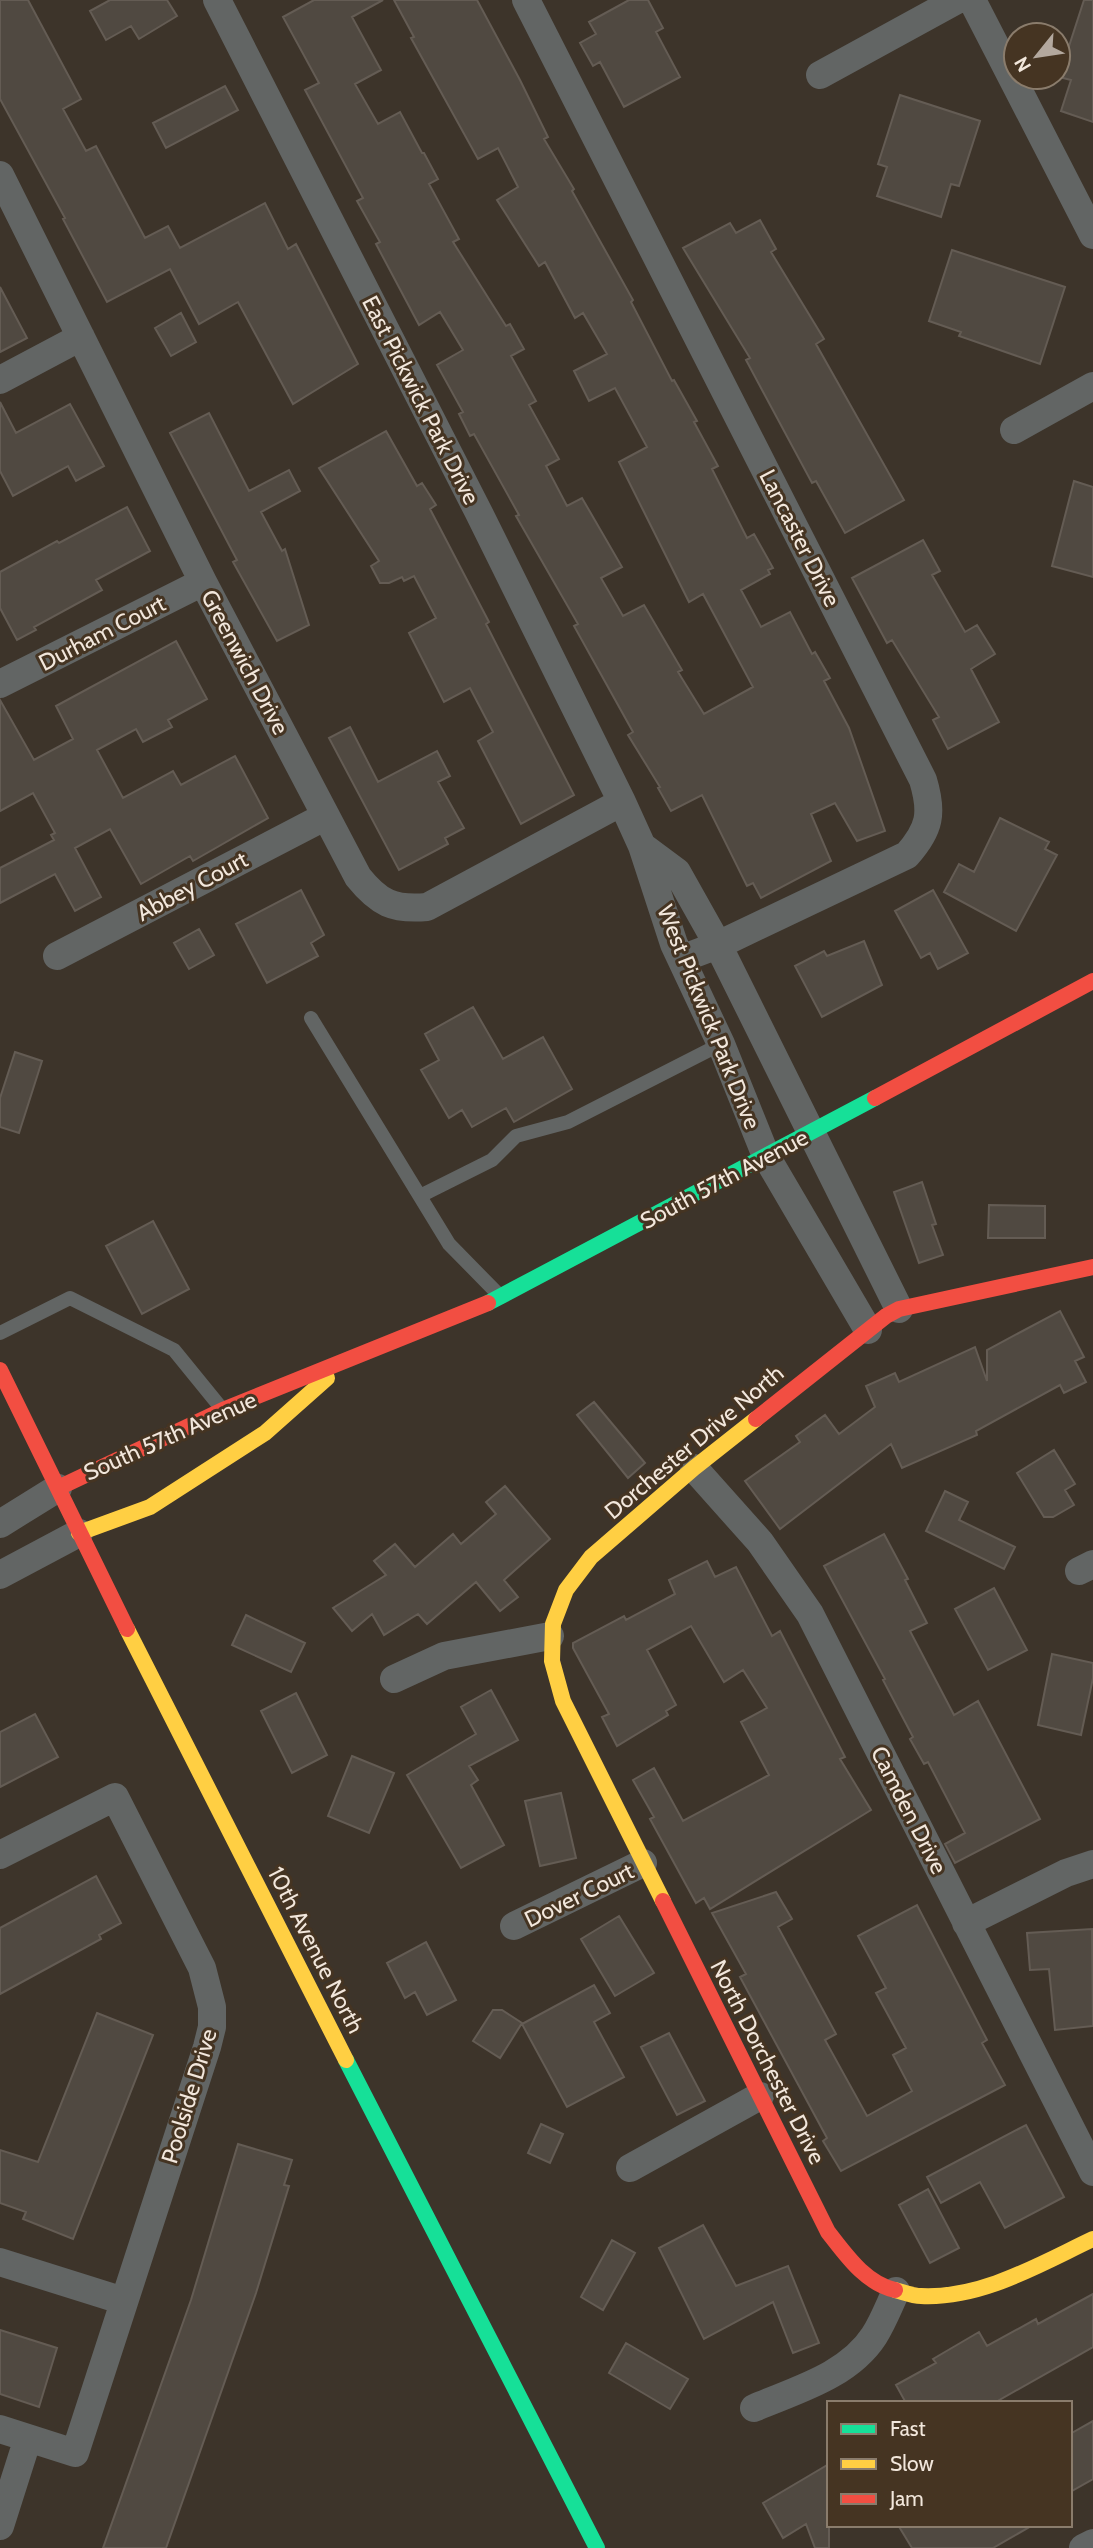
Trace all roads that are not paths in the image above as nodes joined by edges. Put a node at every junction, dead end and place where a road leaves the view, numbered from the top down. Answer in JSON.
{"nodes":[{"id":1,"x":217,"y":0,"type":"edge"},
{"id":2,"x":526,"y":0,"type":"edge"},
{"id":3,"x":957,"y":0,"type":"edge"},
{"id":4,"x":972,"y":0,"type":"edge"},
{"id":5,"x":820,"y":75,"type":"dead end"},
{"id":6,"x":0,"y":175,"type":"edge"},
{"id":7,"x":1093,"y":235,"type":"edge"},
{"id":8,"x":81,"y":337,"type":"junction"},
{"id":9,"x":0,"y":380,"type":"edge"},
{"id":10,"x":1093,"y":386,"type":"edge"},
{"id":11,"x":1014,"y":430,"type":"dead end"},
{"id":12,"x":203,"y":582,"type":"junction"},
{"id":13,"x":0,"y":684,"type":"edge"},
{"id":14,"x":622,"y":802,"type":"junction"},
{"id":15,"x":326,"y":816,"type":"junction"},
{"id":16,"x":642,"y":846,"type":"junction"},
{"id":17,"x":718,"y":945,"type":"junction"},
{"id":18,"x":57,"y":956,"type":"dead end"},
{"id":19,"x":681,"y":959,"type":"junction"},
{"id":20,"x":1093,"y":981,"type":"edge"},
{"id":21,"x":311,"y":1018,"type":"dead end"},
{"id":22,"x":721,"y":1044,"type":"junction"},
{"id":23,"x":812,"y":1131,"type":"junction"},
{"id":24,"x":766,"y":1156,"type":"junction"},
{"id":25,"x":420,"y":1196,"type":"junction"},
{"id":26,"x":1093,"y":1267,"type":"edge"},
{"id":27,"x":502,"y":1298,"type":"junction"},
{"id":28,"x":900,"y":1309,"type":"junction"},
{"id":29,"x":868,"y":1331,"type":"junction"},
{"id":30,"x":0,"y":1333,"type":"edge"},
{"id":31,"x":346,"y":1360,"type":"junction"},
{"id":32,"x":0,"y":1370,"type":"edge"},
{"id":33,"x":223,"y":1410,"type":"junction"},
{"id":34,"x":694,"y":1468,"type":"junction"},
{"id":35,"x":58,"y":1488,"type":"junction"},
{"id":36,"x":0,"y":1524,"type":"edge"},
{"id":37,"x":79,"y":1533,"type":"junction"},
{"id":38,"x":0,"y":1575,"type":"edge"},
{"id":39,"x":550,"y":1636,"type":"junction"},
{"id":40,"x":394,"y":1679,"type":"dead end"},
{"id":41,"x":0,"y":1856,"type":"edge"},
{"id":42,"x":643,"y":1863,"type":"junction"},
{"id":43,"x":1093,"y":1864,"type":"edge"},
{"id":44,"x":966,"y":1923,"type":"junction"},
{"id":45,"x":514,"y":1926,"type":"dead end"},
{"id":46,"x":760,"y":2096,"type":"junction"},
{"id":47,"x":630,"y":2168,"type":"dead end"},
{"id":48,"x":1093,"y":2172,"type":"edge"},
{"id":49,"x":1093,"y":2239,"type":"edge"},
{"id":50,"x":0,"y":2262,"type":"edge"},
{"id":51,"x":896,"y":2291,"type":"junction"},
{"id":52,"x":124,"y":2301,"type":"junction"},
{"id":53,"x":754,"y":2408,"type":"dead end"},
{"id":54,"x":0,"y":2429,"type":"edge"},
{"id":55,"x":28,"y":2438,"type":"junction"},
{"id":56,"x":0,"y":2526,"type":"edge"},
{"id":57,"x":1093,"y":2543,"type":"edge"},
{"id":58,"x":597,"y":2548,"type":"edge"},
{"id":59,"x":1083,"y":2548,"type":"edge"}],
"edges":[{"from":1,"to":14,"type":"street","name":"East Pickwick Park Drive"},
{"from":2,"to":17,"type":"street","name":"Lancaster Drive"},
{"from":3,"to":5,"type":"street"},
{"from":4,"to":7,"type":"street"},
{"from":6,"to":8,"type":"street","name":"Greenwich Drive"},
{"from":8,"to":9,"type":"street"},
{"from":8,"to":12,"type":"street","name":"Greenwich Drive"},
{"from":10,"to":11,"type":"street"},
{"from":12,"to":13,"type":"street","name":"Durham Court"},
{"from":12,"to":15,"type":"street","name":"Greenwich Drive"},
{"from":14,"to":15,"type":"street","name":"Greenwich Drive"},
{"from":14,"to":16,"type":"street","name":"West Pickwick Park Drive"},
{"from":15,"to":18,"type":"street","name":"Abbey Court"},
{"from":16,"to":17,"type":"street","name":"West Pickwick Park Drive"},
{"from":16,"to":19,"type":"street","name":"West Pickwick Park Drive"},
{"from":17,"to":19,"type":"street","name":"Lancaster Drive"},
{"from":17,"to":23,"type":"street","name":"West Pickwick Park Drive"},
{"from":19,"to":22,"type":"street","name":"West Pickwick Park Drive"},
{"from":20,"to":23,"type":"street","name":"South 57th Avenue"},
{"from":21,"to":25,"type":"lane"},
{"from":22,"to":24,"type":"street","name":"West Pickwick Park Drive"},
{"from":22,"to":25,"type":"lane"},
{"from":23,"to":24,"type":"street","name":"South 57th Avenue"},
{"from":23,"to":28,"type":"street","name":"West Pickwick Park Drive"},
{"from":24,"to":27,"type":"street","name":"South 57th Avenue"},
{"from":24,"to":29,"type":"street","name":"West Pickwick Park Drive"},
{"from":25,"to":27,"type":"lane"},
{"from":26,"to":28,"type":"street"},
{"from":27,"to":31,"type":"street","name":"South 57th Avenue"},
{"from":28,"to":29,"type":"street","name":"Dorchester Drive North"},
{"from":29,"to":34,"type":"street","name":"Dorchester Drive North"},
{"from":30,"to":33,"type":"lane"},
{"from":31,"to":33,"type":"street","name":"South 57th Avenue"},
{"from":31,"to":37,"type":"street","name":"South 57th Avenue"},
{"from":32,"to":35,"type":"street","name":"10th Avenue North"},
{"from":33,"to":35,"type":"street","name":"South 57th Avenue"},
{"from":34,"to":39,"type":"street","name":"Dorchester Drive North"},
{"from":34,"to":44,"type":"street","name":"Camden Drive"},
{"from":35,"to":36,"type":"street","name":"South 57th Avenue"},
{"from":35,"to":37,"type":"street","name":"10th Avenue North"},
{"from":37,"to":38,"type":"street","name":"South 57th Avenue"},
{"from":37,"to":58,"type":"street","name":"10th Avenue North"},
{"from":39,"to":40,"type":"street"},
{"from":39,"to":42,"type":"street","name":"North Dorchester Drive"},
{"from":41,"to":52,"type":"street","name":"Poolside Drive"},
{"from":42,"to":45,"type":"street","name":"Dover Court"},
{"from":42,"to":46,"type":"street","name":"North Dorchester Drive"},
{"from":43,"to":44,"type":"street"},
{"from":44,"to":48,"type":"street","name":"Camden Drive"},
{"from":46,"to":47,"type":"street"},
{"from":46,"to":51,"type":"street","name":"North Dorchester Drive"},
{"from":49,"to":51,"type":"street","name":"North Dorchester Drive"},
{"from":50,"to":52,"type":"street"},
{"from":51,"to":53,"type":"street"},
{"from":52,"to":55,"type":"street","name":"Poolside Drive"},
{"from":54,"to":55,"type":"street","name":"Poolside Drive"},
{"from":55,"to":56,"type":"street"},
{"from":57,"to":59,"type":"street"}]}
